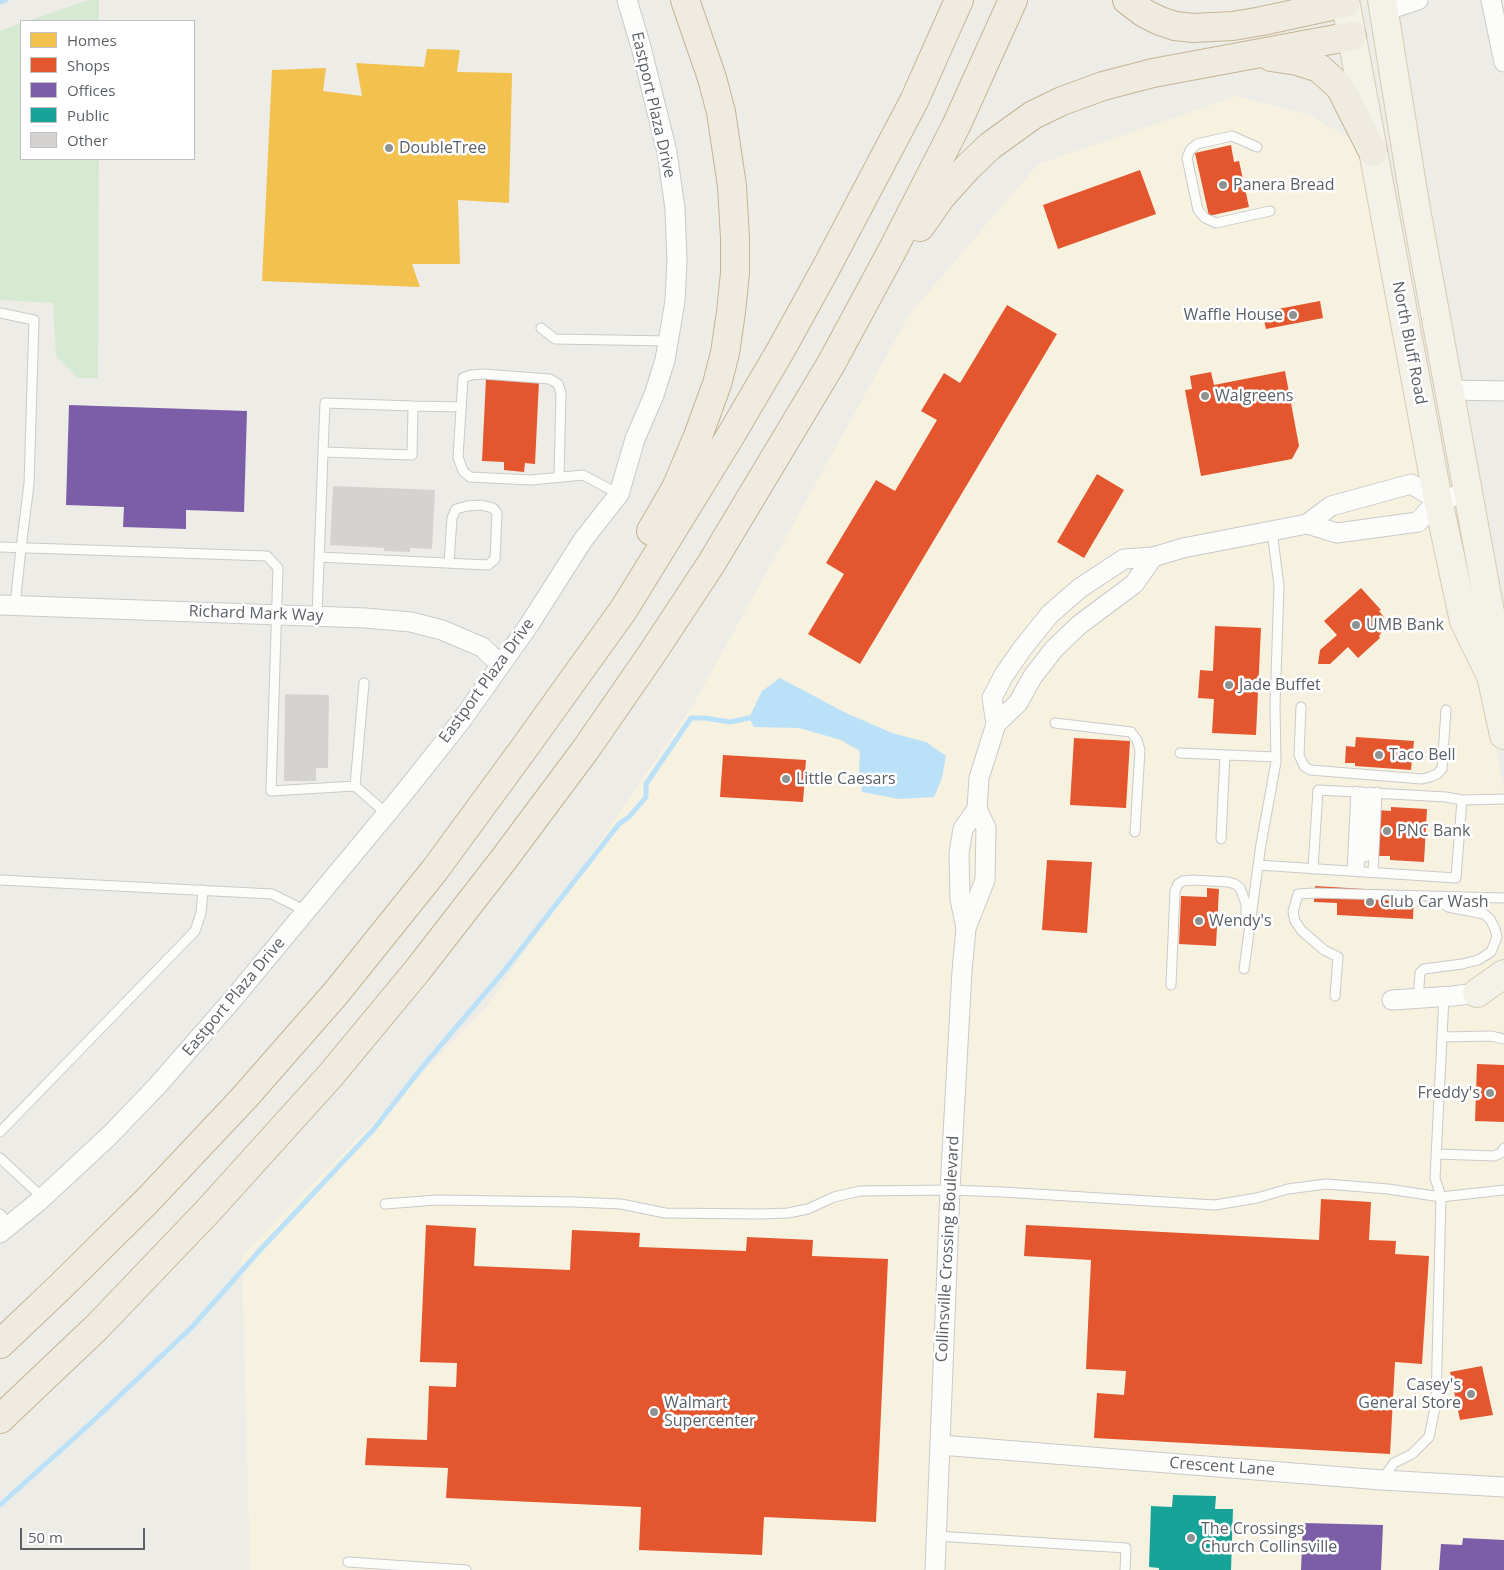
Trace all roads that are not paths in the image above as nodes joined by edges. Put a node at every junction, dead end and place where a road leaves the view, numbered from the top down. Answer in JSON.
{"nodes":[{"id":1,"x":627,"y":0,"type":"edge"},
{"id":2,"x":684,"y":0,"type":"edge"},
{"id":3,"x":959,"y":0,"type":"edge"},
{"id":4,"x":1013,"y":0,"type":"edge"},
{"id":5,"x":1127,"y":0,"type":"edge"},
{"id":6,"x":1286,"y":0,"type":"edge"},
{"id":7,"x":1418,"y":0,"type":"edge"},
{"id":8,"x":1491,"y":0,"type":"edge"},
{"id":9,"x":1345,"y":2,"type":"edge"},
{"id":10,"x":1383,"y":6,"type":"edge"},
{"id":11,"x":1252,"y":23,"type":"junction"},
{"id":12,"x":1352,"y":36,"type":"junction"},
{"id":13,"x":1250,"y":55,"type":"junction"},
{"id":14,"x":1504,"y":62,"type":"edge"},
{"id":15,"x":1257,"y":147,"type":"dead end"},
{"id":16,"x":1374,"y":152,"type":"junction"},
{"id":17,"x":1270,"y":211,"type":"dead end"},
{"id":18,"x":892,"y":251,"type":"junction"},
{"id":19,"x":0,"y":313,"type":"edge"},
{"id":20,"x":541,"y":328,"type":"dead end"},
{"id":21,"x":669,"y":341,"type":"junction"},
{"id":22,"x":1451,"y":390,"type":"junction"},
{"id":23,"x":1504,"y":392,"type":"edge"},
{"id":24,"x":413,"y":406,"type":"junction"},
{"id":25,"x":461,"y":407,"type":"junction"},
{"id":26,"x":323,"y":452,"type":"junction"},
{"id":27,"x":559,"y":477,"type":"junction"},
{"id":28,"x":619,"y":494,"type":"junction"},
{"id":29,"x":1469,"y":494,"type":"junction"},
{"id":30,"x":1438,"y":500,"type":"junction"},
{"id":31,"x":1308,"y":524,"type":"junction"},
{"id":32,"x":1272,"y":531,"type":"junction"},
{"id":33,"x":0,"y":547,"type":"edge"},
{"id":34,"x":21,"y":548,"type":"junction"},
{"id":35,"x":319,"y":556,"type":"junction"},
{"id":36,"x":1153,"y":558,"type":"junction"},
{"id":37,"x":449,"y":563,"type":"junction"},
{"id":38,"x":8,"y":605,"type":"edge"},
{"id":39,"x":624,"y":609,"type":"junction"},
{"id":40,"x":277,"y":615,"type":"junction"},
{"id":41,"x":317,"y":616,"type":"junction"},
{"id":42,"x":501,"y":665,"type":"junction"},
{"id":43,"x":1498,"y":680,"type":"edge"},
{"id":44,"x":364,"y":683,"type":"dead end"},
{"id":45,"x":1301,"y":707,"type":"dead end"},
{"id":46,"x":1446,"y":710,"type":"dead end"},
{"id":47,"x":996,"y":724,"type":"junction"},
{"id":48,"x":1055,"y":724,"type":"dead end"},
{"id":49,"x":1504,"y":735,"type":"edge"},
{"id":50,"x":1180,"y":753,"type":"dead end"},
{"id":51,"x":1225,"y":755,"type":"junction"},
{"id":52,"x":1276,"y":757,"type":"junction"},
{"id":53,"x":355,"y":786,"type":"junction"},
{"id":54,"x":1366,"y":792,"type":"junction"},
{"id":55,"x":1504,"y":799,"type":"edge"},
{"id":56,"x":1462,"y":800,"type":"junction"},
{"id":57,"x":977,"y":809,"type":"junction"},
{"id":58,"x":387,"y":814,"type":"junction"},
{"id":59,"x":1135,"y":832,"type":"dead end"},
{"id":60,"x":1221,"y":839,"type":"dead end"},
{"id":61,"x":1258,"y":865,"type":"junction"},
{"id":62,"x":1313,"y":868,"type":"junction"},
{"id":63,"x":1362,"y":872,"type":"junction"},
{"id":64,"x":0,"y":880,"type":"edge"},
{"id":65,"x":203,"y":890,"type":"junction"},
{"id":66,"x":1432,"y":896,"type":"junction"},
{"id":67,"x":1504,"y":898,"type":"edge"},
{"id":68,"x":306,"y":911,"type":"junction"},
{"id":69,"x":966,"y":928,"type":"junction"},
{"id":70,"x":1247,"y":944,"type":"junction"},
{"id":71,"x":1244,"y":969,"type":"dead end"},
{"id":72,"x":1504,"y":974,"type":"edge"},
{"id":73,"x":1171,"y":985,"type":"dead end"},
{"id":74,"x":1477,"y":992,"type":"junction"},
{"id":75,"x":1504,"y":994,"type":"edge"},
{"id":76,"x":1335,"y":996,"type":"dead end"},
{"id":77,"x":1444,"y":997,"type":"junction"},
{"id":78,"x":1418,"y":999,"type":"junction"},
{"id":79,"x":1392,"y":1000,"type":"dead end"},
{"id":80,"x":1442,"y":1037,"type":"junction"},
{"id":81,"x":1504,"y":1039,"type":"edge"},
{"id":82,"x":0,"y":1132,"type":"edge"},
{"id":83,"x":1504,"y":1148,"type":"edge"},
{"id":84,"x":1437,"y":1154,"type":"junction"},
{"id":85,"x":0,"y":1158,"type":"edge"},
{"id":86,"x":950,"y":1190,"type":"junction"},
{"id":87,"x":1504,"y":1190,"type":"edge"},
{"id":88,"x":42,"y":1197,"type":"junction"},
{"id":89,"x":1441,"y":1197,"type":"junction"},
{"id":90,"x":386,"y":1204,"type":"dead end"},
{"id":91,"x":3,"y":1224,"type":"edge"},
{"id":92,"x":0,"y":1344,"type":"edge"},
{"id":93,"x":0,"y":1420,"type":"edge"},
{"id":94,"x":940,"y":1445,"type":"junction"},
{"id":95,"x":1382,"y":1480,"type":"junction"},
{"id":96,"x":1504,"y":1487,"type":"edge"},
{"id":97,"x":936,"y":1536,"type":"junction"},
{"id":98,"x":348,"y":1562,"type":"dead end"},
{"id":99,"x":466,"y":1570,"type":"edge"},
{"id":100,"x":935,"y":1570,"type":"edge"},
{"id":101,"x":1125,"y":1570,"type":"edge"}],
"edges":[{"from":1,"to":21,"type":"street","name":"Eastport Plaza Drive"},
{"from":2,"to":39,"type":"highway"},
{"from":3,"to":39,"type":"highway"},
{"from":4,"to":18,"type":"highway"},
{"from":5,"to":11,"type":"highway"},
{"from":6,"to":11,"type":"highway"},
{"from":7,"to":10,"type":"street"},
{"from":8,"to":14,"type":"street"},
{"from":9,"to":10,"type":"main road"},
{"from":9,"to":11,"type":"highway"},
{"from":9,"to":12,"type":"main road","name":"North Bluff Road"},
{"from":10,"to":12,"type":"main road"},
{"from":10,"to":22,"type":"main road","name":"North Bluff Road"},
{"from":12,"to":13,"type":"highway"},
{"from":12,"to":16,"type":"main road","name":"North Bluff Road"},
{"from":13,"to":16,"type":"highway"},
{"from":13,"to":18,"type":"highway"},
{"from":15,"to":17,"type":"lane"},
{"from":16,"to":30,"type":"main road","name":"North Bluff Road"},
{"from":18,"to":93,"type":"highway"},
{"from":19,"to":34,"type":"lane"},
{"from":20,"to":21,"type":"lane"},
{"from":21,"to":28,"type":"street","name":"Eastport Plaza Drive"},
{"from":22,"to":23,"type":"street"},
{"from":22,"to":29,"type":"main road","name":"North Bluff Road"},
{"from":24,"to":25,"type":"lane"},
{"from":24,"to":26,"type":"lane"},
{"from":24,"to":26,"type":"lane"},
{"from":25,"to":27,"type":"lane"},
{"from":25,"to":27,"type":"lane"},
{"from":26,"to":35,"type":"lane"},
{"from":27,"to":28,"type":"lane"},
{"from":28,"to":42,"type":"street","name":"Eastport Plaza Drive"},
{"from":29,"to":30,"type":"street"},
{"from":29,"to":43,"type":"main road","name":"North Bluff Road"},
{"from":30,"to":31,"type":"street","name":"Collinsville Crossing Boulevard"},
{"from":30,"to":31,"type":"street","name":"Collinsville Crossing Boulevard"},
{"from":30,"to":43,"type":"main road","name":"North Bluff Road"},
{"from":31,"to":32,"type":"street","name":"Collinsville Crossing Boulevard"},
{"from":32,"to":36,"type":"street","name":"Collinsville Crossing Boulevard"},
{"from":32,"to":52,"type":"lane"},
{"from":33,"to":34,"type":"lane"},
{"from":34,"to":38,"type":"lane"},
{"from":34,"to":40,"type":"lane"},
{"from":35,"to":37,"type":"lane"},
{"from":35,"to":41,"type":"lane"},
{"from":36,"to":47,"type":"street","name":"Collinsville Crossing Boulevard"},
{"from":36,"to":47,"type":"street","name":"Collinsville Crossing Boulevard"},
{"from":37,"to":37,"type":"lane"},
{"from":38,"to":40,"type":"street","name":"Richard Mark Way"},
{"from":39,"to":92,"type":"highway"},
{"from":40,"to":41,"type":"street","name":"Richard Mark Way"},
{"from":40,"to":53,"type":"lane"},
{"from":41,"to":42,"type":"street","name":"Richard Mark Way"},
{"from":42,"to":58,"type":"street","name":"Eastport Plaza Drive"},
{"from":43,"to":49,"type":"main road","name":"North Bluff Road"},
{"from":44,"to":53,"type":"lane"},
{"from":45,"to":46,"type":"lane"},
{"from":47,"to":57,"type":"street","name":"Collinsville Crossing Boulevard"},
{"from":48,"to":59,"type":"lane"},
{"from":50,"to":51,"type":"lane"},
{"from":51,"to":52,"type":"lane"},
{"from":51,"to":60,"type":"lane"},
{"from":52,"to":61,"type":"lane"},
{"from":53,"to":58,"type":"lane"},
{"from":54,"to":56,"type":"lane"},
{"from":54,"to":62,"type":"lane"},
{"from":54,"to":63,"type":"lane"},
{"from":54,"to":63,"type":"lane"},
{"from":55,"to":56,"type":"lane"},
{"from":56,"to":63,"type":"lane"},
{"from":57,"to":69,"type":"street","name":"Collinsville Crossing Boulevard"},
{"from":57,"to":69,"type":"street","name":"Collinsville Crossing Boulevard"},
{"from":58,"to":68,"type":"street","name":"Eastport Plaza Drive"},
{"from":61,"to":62,"type":"lane"},
{"from":61,"to":70,"type":"lane"},
{"from":62,"to":63,"type":"lane"},
{"from":64,"to":65,"type":"lane"},
{"from":65,"to":68,"type":"lane"},
{"from":65,"to":82,"type":"lane"},
{"from":66,"to":67,"type":"lane"},
{"from":66,"to":76,"type":"lane"},
{"from":66,"to":78,"type":"lane"},
{"from":68,"to":88,"type":"street","name":"Eastport Plaza Drive"},
{"from":69,"to":86,"type":"street","name":"Collinsville Crossing Boulevard"},
{"from":70,"to":71,"type":"lane"},
{"from":70,"to":73,"type":"lane"},
{"from":72,"to":74,"type":"main road"},
{"from":74,"to":75,"type":"main road"},
{"from":74,"to":77,"type":"street"},
{"from":77,"to":78,"type":"street"},
{"from":77,"to":80,"type":"lane"},
{"from":78,"to":79,"type":"street"},
{"from":80,"to":81,"type":"lane"},
{"from":80,"to":84,"type":"lane"},
{"from":83,"to":84,"type":"lane"},
{"from":84,"to":89,"type":"lane"},
{"from":85,"to":88,"type":"lane"},
{"from":86,"to":89,"type":"lane"},
{"from":86,"to":90,"type":"lane"},
{"from":86,"to":94,"type":"street","name":"Collinsville Crossing Boulevard"},
{"from":87,"to":89,"type":"lane"},
{"from":88,"to":91,"type":"street","name":"Eastport Plaza Drive"},
{"from":89,"to":95,"type":"lane"},
{"from":94,"to":95,"type":"street","name":"Crescent Lane"},
{"from":94,"to":97,"type":"street","name":"Collinsville Crossing Boulevard"},
{"from":95,"to":96,"type":"street","name":"Crescent Lane"},
{"from":97,"to":100,"type":"street","name":"Collinsville Crossing Boulevard"},
{"from":97,"to":101,"type":"lane"},
{"from":98,"to":99,"type":"lane"}]}
